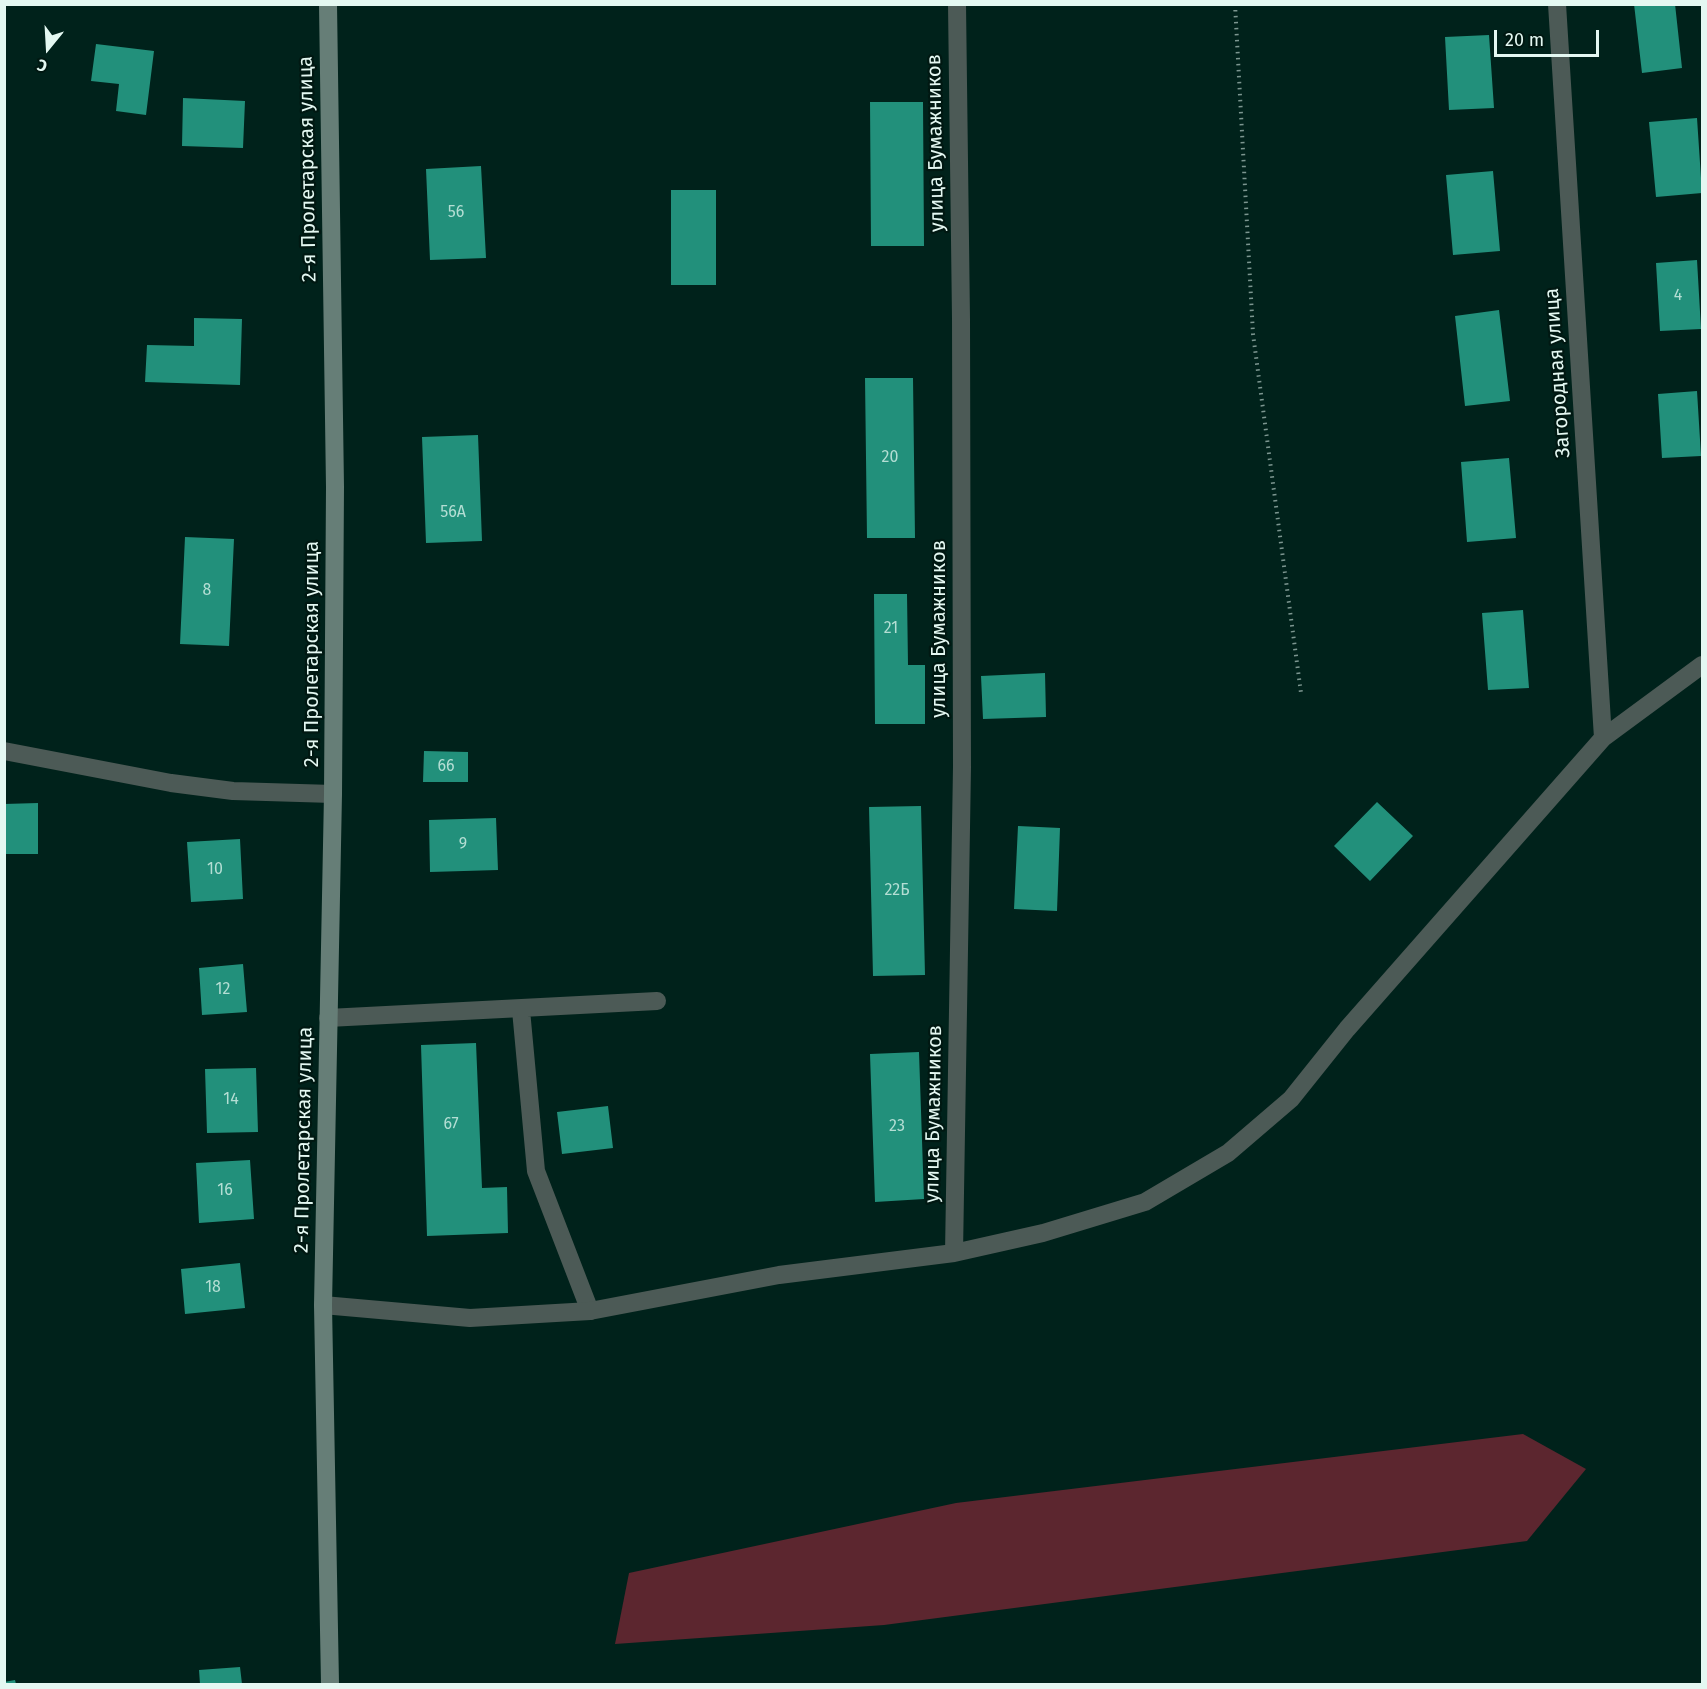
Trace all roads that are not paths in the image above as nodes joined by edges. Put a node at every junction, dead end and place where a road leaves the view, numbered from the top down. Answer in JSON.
{"nodes":[{"id":1,"x":328,"y":4,"type":"edge"},
{"id":2,"x":957,"y":4,"type":"edge"},
{"id":3,"x":1557,"y":4,"type":"edge"},
{"id":4,"x":1702,"y":665,"type":"edge"},
{"id":5,"x":1603,"y":738,"type":"junction"},
{"id":6,"x":4,"y":751,"type":"edge"},
{"id":7,"x":333,"y":794,"type":"junction"},
{"id":8,"x":657,"y":1001,"type":"dead end"},
{"id":9,"x":521,"y":1010,"type":"junction"},
{"id":10,"x":328,"y":1018,"type":"junction"},
{"id":11,"x":954,"y":1253,"type":"junction"},
{"id":12,"x":323,"y":1305,"type":"junction"},
{"id":13,"x":590,"y":1311,"type":"junction"},
{"id":14,"x":330,"y":1684,"type":"edge"}],
"edges":[{"from":1,"to":7,"type":"main road","name":"2-я Пролетарская улица"},
{"from":2,"to":11,"type":"street","name":"улица Бумажников"},
{"from":3,"to":5,"type":"street","name":"Загородная улица"},
{"from":4,"to":5,"type":"street"},
{"from":5,"to":11,"type":"street"},
{"from":6,"to":7,"type":"street"},
{"from":7,"to":10,"type":"main road","name":"2-я Пролетарская улица"},
{"from":8,"to":9,"type":"street"},
{"from":9,"to":10,"type":"street"},
{"from":9,"to":13,"type":"street"},
{"from":10,"to":12,"type":"main road","name":"2-я Пролетарская улица"},
{"from":11,"to":13,"type":"street"},
{"from":12,"to":13,"type":"street"},
{"from":12,"to":14,"type":"main road","name":"2-я Пролетарская улица"}]}
